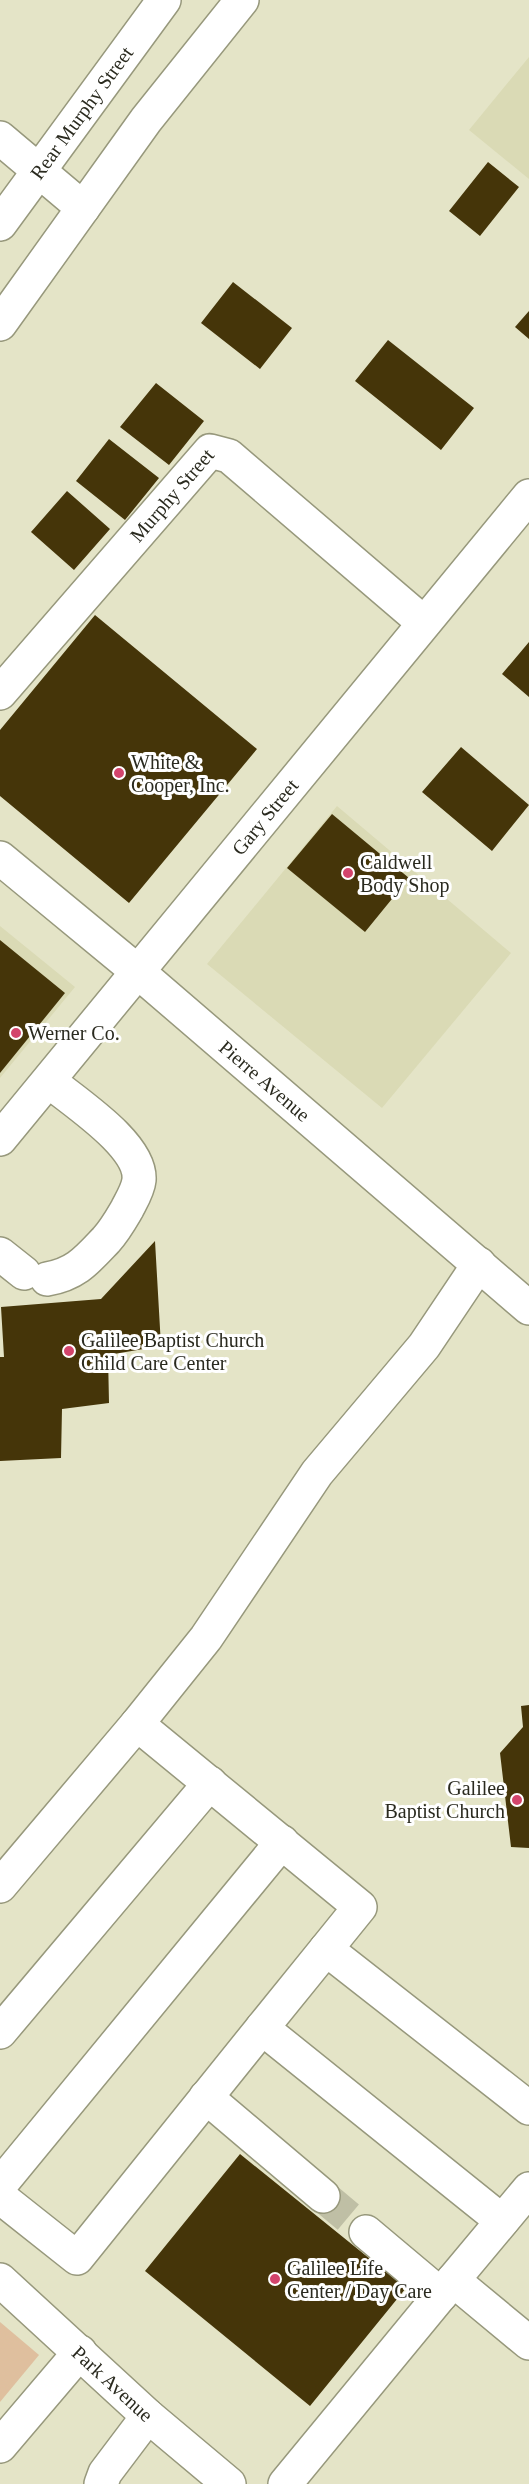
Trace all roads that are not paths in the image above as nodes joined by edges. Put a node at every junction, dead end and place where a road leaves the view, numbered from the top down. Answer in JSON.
{"nodes":[{"id":1,"x":164,"y":0,"type":"edge"},
{"id":2,"x":242,"y":0,"type":"edge"},
{"id":3,"x":0,"y":138,"type":"edge"},
{"id":4,"x":39,"y":170,"type":"junction"},
{"id":5,"x":83,"y":208,"type":"junction"},
{"id":6,"x":0,"y":224,"type":"edge"},
{"id":7,"x":0,"y":324,"type":"edge"},
{"id":8,"x":529,"y":496,"type":"edge"},
{"id":9,"x":424,"y":623,"type":"junction"},
{"id":10,"x":0,"y":693,"type":"edge"},
{"id":11,"x":0,"y":858,"type":"edge"},
{"id":12,"x":137,"y":971,"type":"junction"},
{"id":13,"x":49,"y":1081,"type":"junction"},
{"id":14,"x":0,"y":1139,"type":"edge"},
{"id":15,"x":479,"y":1264,"type":"junction"},
{"id":16,"x":24,"y":1269,"type":"edge"},
{"id":17,"x":529,"y":1308,"type":"edge"},
{"id":18,"x":137,"y":1724,"type":"junction"},
{"id":19,"x":210,"y":1783,"type":"junction"},
{"id":20,"x":282,"y":1842,"type":"junction"},
{"id":21,"x":0,"y":1886,"type":"edge"},
{"id":22,"x":326,"y":1949,"type":"junction"},
{"id":23,"x":262,"y":2028,"type":"junction"},
{"id":24,"x":0,"y":2032,"type":"edge"},
{"id":25,"x":206,"y":2097,"type":"junction"},
{"id":26,"x":529,"y":2108,"type":"edge"},
{"id":27,"x":0,"y":2185,"type":"edge"},
{"id":28,"x":323,"y":2196,"type":"tunnel mouth"},
{"id":29,"x":0,"y":2197,"type":"edge"},
{"id":30,"x":519,"y":2206,"type":"edge"},
{"id":31,"x":366,"y":2232,"type":"tunnel mouth"},
{"id":32,"x":0,"y":2280,"type":"edge"},
{"id":33,"x":447,"y":2288,"type":"junction"},
{"id":34,"x":529,"y":2343,"type":"edge"},
{"id":35,"x":80,"y":2352,"type":"junction"},
{"id":36,"x":148,"y":2416,"type":"junction"},
{"id":37,"x":0,"y":2446,"type":"edge"},
{"id":38,"x":101,"y":2484,"type":"edge"},
{"id":39,"x":229,"y":2484,"type":"edge"},
{"id":40,"x":285,"y":2484,"type":"edge"}],
"edges":[{"from":1,"to":4,"type":"street","name":"Rear Murphy Street"},
{"from":2,"to":5,"type":"street"},
{"from":3,"to":4,"type":"street"},
{"from":4,"to":5,"type":"street"},
{"from":4,"to":6,"type":"street","name":"Rear Murphy Street"},
{"from":5,"to":7,"type":"street"},
{"from":8,"to":9,"type":"street","name":"Gary Street"},
{"from":9,"to":10,"type":"street","name":"Murphy Street"},
{"from":9,"to":12,"type":"street","name":"Gary Street"},
{"from":11,"to":12,"type":"street","name":"Pierre Avenue"},
{"from":12,"to":13,"type":"street","name":"Gary Street"},
{"from":12,"to":15,"type":"street","name":"Pierre Avenue"},
{"from":13,"to":14,"type":"street","name":"Gary Street"},
{"from":13,"to":16,"type":"street"},
{"from":15,"to":17,"type":"street","name":"Pierre Avenue"},
{"from":15,"to":18,"type":"street"},
{"from":18,"to":19,"type":"street"},
{"from":18,"to":21,"type":"street"},
{"from":19,"to":20,"type":"street"},
{"from":19,"to":24,"type":"street"},
{"from":20,"to":22,"type":"street"},
{"from":20,"to":27,"type":"street"},
{"from":22,"to":23,"type":"street"},
{"from":22,"to":26,"type":"street"},
{"from":23,"to":25,"type":"street"},
{"from":23,"to":30,"type":"street"},
{"from":25,"to":28,"type":"street"},
{"from":25,"to":29,"type":"street"},
{"from":30,"to":33,"type":"street"},
{"from":31,"to":33,"type":"street"},
{"from":32,"to":35,"type":"street","name":"Park Avenue"},
{"from":33,"to":34,"type":"street"},
{"from":33,"to":40,"type":"street"},
{"from":35,"to":36,"type":"street","name":"Park Avenue"},
{"from":35,"to":37,"type":"street"},
{"from":36,"to":38,"type":"street"},
{"from":36,"to":39,"type":"street","name":"Park Avenue"}]}
